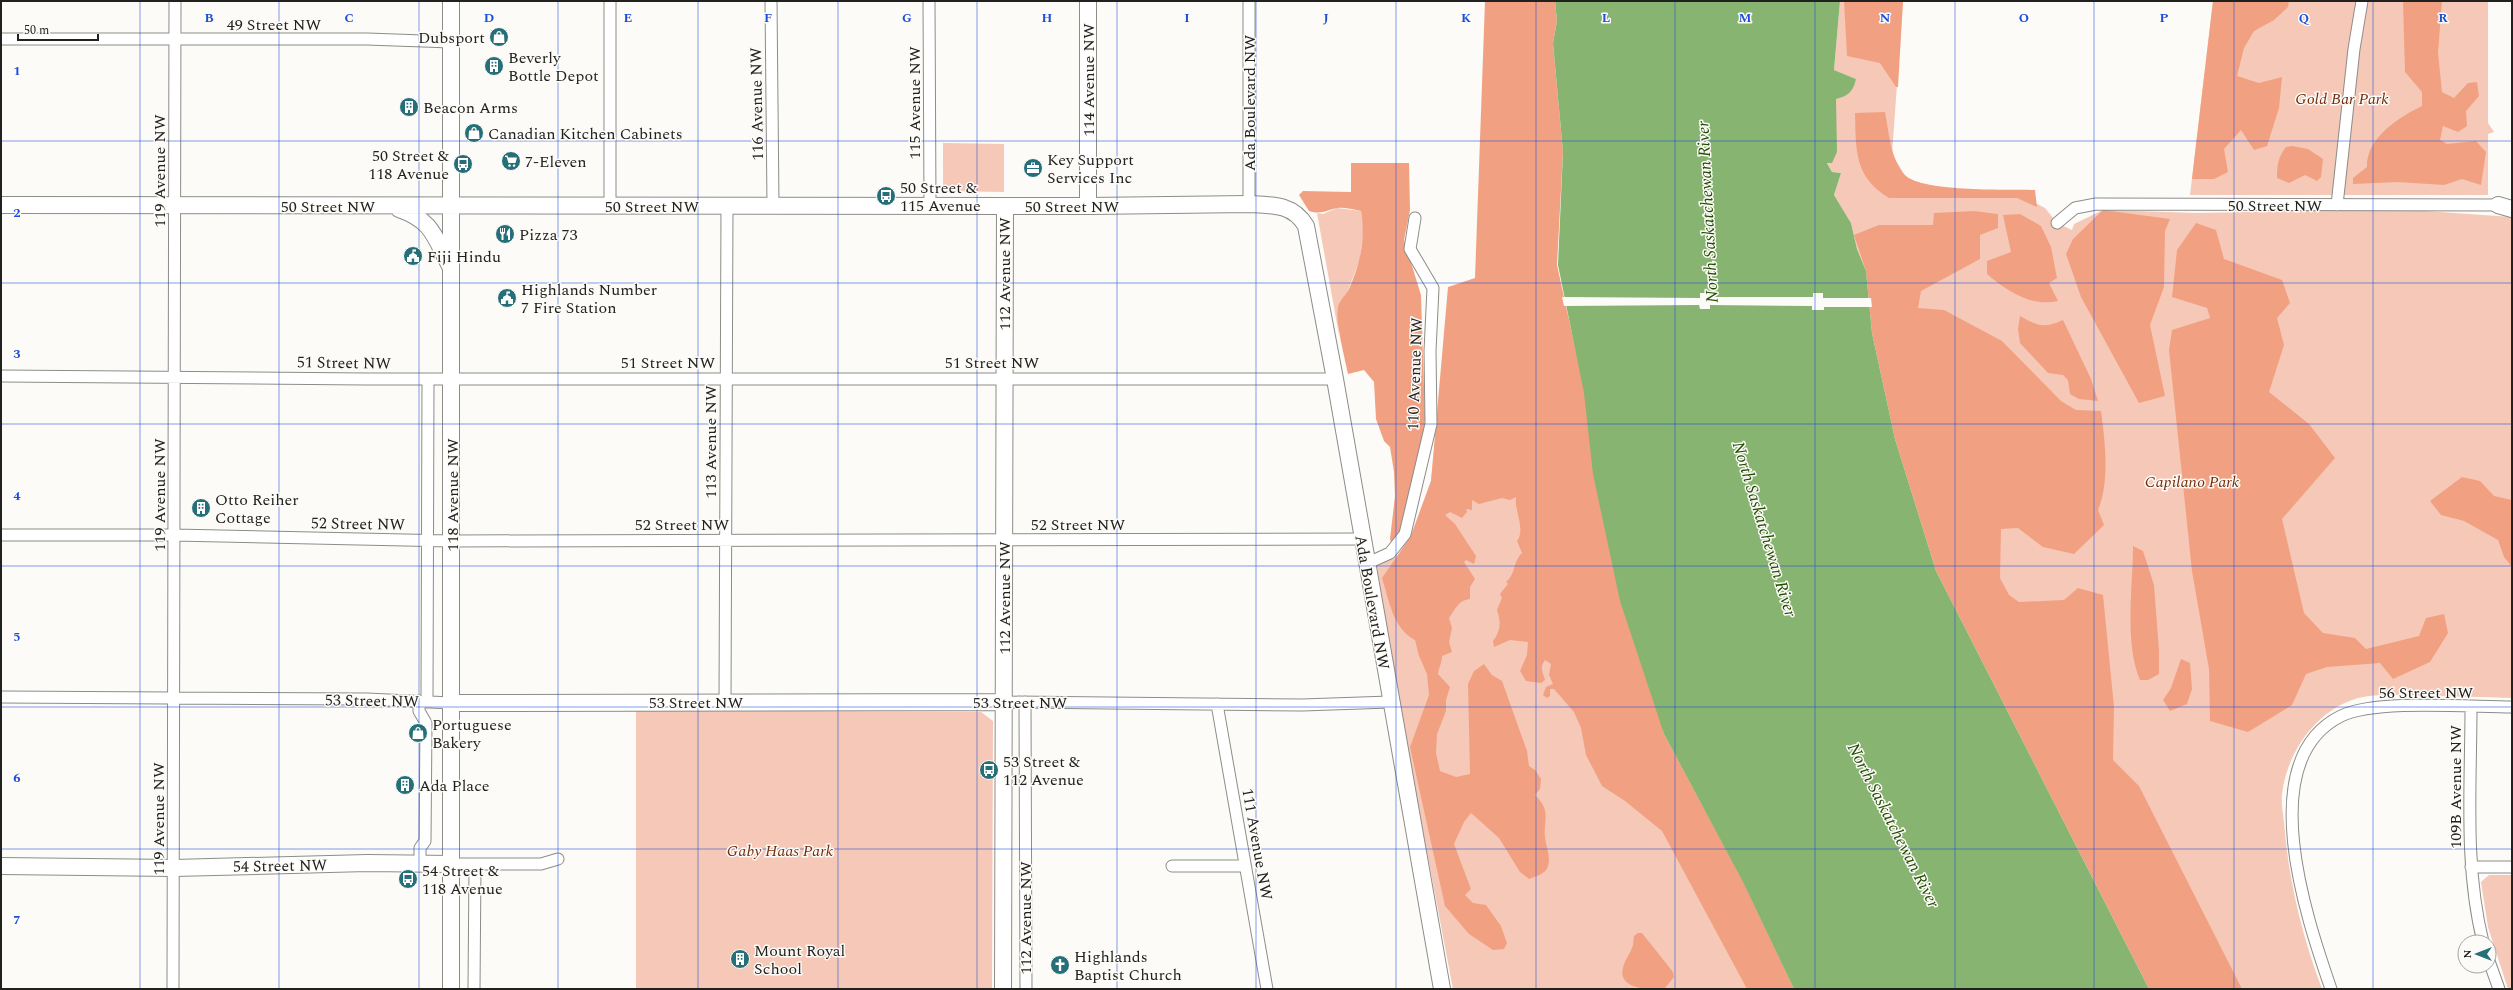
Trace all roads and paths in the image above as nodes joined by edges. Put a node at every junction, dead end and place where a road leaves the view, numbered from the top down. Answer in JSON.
{"nodes":[{"id":1,"x":175,"y":1,"type":"edge"},
{"id":2,"x":450,"y":1,"type":"edge"},
{"id":3,"x":610,"y":1,"type":"edge"},
{"id":4,"x":771,"y":1,"type":"edge"},
{"id":5,"x":929,"y":1,"type":"edge"},
{"id":6,"x":1088,"y":1,"type":"edge"},
{"id":7,"x":1249,"y":1,"type":"edge"},
{"id":8,"x":2362,"y":1,"type":"edge"},
{"id":9,"x":1,"y":39,"type":"edge"},
{"id":10,"x":175,"y":40,"type":"junction"},
{"id":11,"x":450,"y":42,"type":"junction"},
{"id":12,"x":1249,"y":204,"type":"junction"},
{"id":13,"x":1,"y":205,"type":"edge"},
{"id":14,"x":175,"y":205,"type":"junction"},
{"id":15,"x":930,"y":205,"type":"junction"},
{"id":16,"x":2337,"y":205,"type":"junction"},
{"id":17,"x":388,"y":206,"type":"junction"},
{"id":18,"x":451,"y":206,"type":"junction"},
{"id":19,"x":610,"y":206,"type":"junction"},
{"id":20,"x":727,"y":206,"type":"junction"},
{"id":21,"x":772,"y":206,"type":"junction"},
{"id":22,"x":1005,"y":206,"type":"junction"},
{"id":23,"x":1088,"y":206,"type":"junction"},
{"id":24,"x":2507,"y":206,"type":"edge"},
{"id":25,"x":1300,"y":216,"type":"joint"},
{"id":26,"x":1415,"y":218,"type":"dead end"},
{"id":27,"x":2057,"y":222,"type":"dead end"},
{"id":28,"x":452,"y":268,"type":"junction"},
{"id":29,"x":1,"y":376,"type":"edge"},
{"id":30,"x":175,"y":376,"type":"junction"},
{"id":31,"x":1004,"y":378,"type":"junction"},
{"id":32,"x":428,"y":379,"type":"junction"},
{"id":33,"x":452,"y":379,"type":"junction"},
{"id":34,"x":727,"y":379,"type":"junction"},
{"id":35,"x":1335,"y":379,"type":"junction"},
{"id":36,"x":1,"y":535,"type":"edge"},
{"id":37,"x":174,"y":535,"type":"junction"},
{"id":38,"x":1363,"y":539,"type":"junction"},
{"id":39,"x":427,"y":540,"type":"junction"},
{"id":40,"x":726,"y":540,"type":"junction"},
{"id":41,"x":1004,"y":540,"type":"junction"},
{"id":42,"x":452,"y":541,"type":"junction"},
{"id":43,"x":1368,"y":564,"type":"junction"},
{"id":44,"x":1,"y":698,"type":"edge"},
{"id":45,"x":174,"y":698,"type":"junction"},
{"id":46,"x":423,"y":701,"type":"junction"},
{"id":47,"x":451,"y":702,"type":"junction"},
{"id":48,"x":725,"y":702,"type":"junction"},
{"id":49,"x":1004,"y":702,"type":"junction"},
{"id":50,"x":1025,"y":702,"type":"junction"},
{"id":51,"x":1390,"y":702,"type":"junction"},
{"id":52,"x":1217,"y":704,"type":"junction"},
{"id":53,"x":2471,"y":707,"type":"junction"},
{"id":54,"x":2512,"y":707,"type":"edge"},
{"id":55,"x":558,"y":860,"type":"dead end"},
{"id":56,"x":420,"y":864,"type":"junction"},
{"id":57,"x":450,"y":864,"type":"junction"},
{"id":58,"x":475,"y":865,"type":"junction"},
{"id":59,"x":1,"y":866,"type":"edge"},
{"id":60,"x":1172,"y":866,"type":"dead end"},
{"id":61,"x":1246,"y":866,"type":"junction"},
{"id":62,"x":2471,"y":867,"type":"junction"},
{"id":63,"x":2512,"y":867,"type":"edge"},
{"id":64,"x":174,"y":868,"type":"junction"},
{"id":65,"x":2481,"y":934,"type":"edge"},
{"id":66,"x":2494,"y":974,"type":"edge"},
{"id":67,"x":173,"y":989,"type":"edge"},
{"id":68,"x":451,"y":989,"type":"edge"},
{"id":69,"x":474,"y":989,"type":"edge"},
{"id":70,"x":1003,"y":989,"type":"edge"},
{"id":71,"x":1026,"y":989,"type":"edge"},
{"id":72,"x":1267,"y":989,"type":"edge"},
{"id":73,"x":1442,"y":989,"type":"edge"},
{"id":74,"x":2331,"y":989,"type":"edge"},
{"id":75,"x":2500,"y":989,"type":"edge"}],
"edges":[{"from":1,"to":10,"type":"street","name":"119 Avenue NW"},
{"from":2,"to":11,"type":"main road","name":"118 Avenue NW"},
{"from":3,"to":19,"type":"street"},
{"from":4,"to":21,"type":"street","name":"116 Avenue NW"},
{"from":5,"to":15,"type":"street","name":"115 Avenue NW"},
{"from":6,"to":23,"type":"main road","name":"114 Avenue NW"},
{"from":7,"to":12,"type":"street","name":"Ada Boulevard NW"},
{"from":8,"to":16,"type":"street"},
{"from":9,"to":10,"type":"street","name":"49 Street NW"},
{"from":10,"to":11,"type":"street","name":"49 Street NW"},
{"from":10,"to":14,"type":"street","name":"119 Avenue NW"},
{"from":11,"to":18,"type":"main road","name":"118 Avenue NW"},
{"from":12,"to":23,"type":"main road","name":"50 Street NW"},
{"from":12,"to":25,"type":"main road","name":"50 Street NW"},
{"from":13,"to":14,"type":"main road","name":"50 Street NW"},
{"from":14,"to":17,"type":"main road","name":"50 Street NW"},
{"from":14,"to":30,"type":"street","name":"119 Avenue NW"},
{"from":15,"to":21,"type":"main road","name":"50 Street NW"},
{"from":15,"to":22,"type":"main road","name":"50 Street NW"},
{"from":16,"to":24,"type":"street","name":"50 Street NW"},
{"from":16,"to":27,"type":"street","name":"50 Street NW"},
{"from":17,"to":18,"type":"main road","name":"50 Street NW"},
{"from":17,"to":28,"type":"main road"},
{"from":18,"to":19,"type":"main road","name":"50 Street NW"},
{"from":18,"to":28,"type":"main road","name":"118 Avenue NW"},
{"from":19,"to":20,"type":"main road","name":"50 Street NW"},
{"from":20,"to":21,"type":"main road","name":"50 Street NW"},
{"from":20,"to":34,"type":"street","name":"113 Avenue NW"},
{"from":22,"to":23,"type":"main road","name":"50 Street NW"},
{"from":22,"to":31,"type":"main road","name":"112 Avenue NW"},
{"from":25,"to":35,"type":"main road","name":"Ada Boulevard NW"},
{"from":26,"to":43,"type":"street","name":"110 Avenue NW"},
{"from":28,"to":33,"type":"main road","name":"118 Avenue NW"},
{"from":29,"to":30,"type":"street","name":"51 Street NW"},
{"from":30,"to":32,"type":"street","name":"51 Street NW"},
{"from":30,"to":37,"type":"street","name":"119 Avenue NW"},
{"from":31,"to":34,"type":"street","name":"51 Street NW"},
{"from":31,"to":35,"type":"street","name":"51 Street NW"},
{"from":31,"to":41,"type":"main road","name":"112 Avenue NW"},
{"from":32,"to":33,"type":"street","name":"51 Street NW"},
{"from":32,"to":39,"type":"street","name":"118 Avenue NW"},
{"from":33,"to":34,"type":"street","name":"51 Street NW"},
{"from":33,"to":42,"type":"main road","name":"118 Avenue NW"},
{"from":34,"to":40,"type":"street","name":"113 Avenue NW"},
{"from":35,"to":38,"type":"main road","name":"Ada Boulevard NW"},
{"from":36,"to":37,"type":"street","name":"52 Street NW"},
{"from":37,"to":39,"type":"street","name":"52 Street NW"},
{"from":37,"to":45,"type":"street","name":"119 Avenue NW"},
{"from":38,"to":41,"type":"street","name":"52 Street NW"},
{"from":38,"to":43,"type":"main road","name":"Ada Boulevard NW"},
{"from":39,"to":42,"type":"street","name":"52 Street NW"},
{"from":39,"to":46,"type":"street","name":"118 Avenue NW"},
{"from":40,"to":41,"type":"street","name":"52 Street NW"},
{"from":40,"to":42,"type":"street","name":"52 Street NW"},
{"from":40,"to":48,"type":"street","name":"113 Avenue NW"},
{"from":41,"to":49,"type":"main road","name":"112 Avenue NW"},
{"from":42,"to":47,"type":"main road","name":"118 Avenue NW"},
{"from":43,"to":51,"type":"main road","name":"Ada Boulevard NW"},
{"from":44,"to":45,"type":"street","name":"53 Street NW"},
{"from":45,"to":46,"type":"street","name":"53 Street NW"},
{"from":45,"to":64,"type":"street","name":"119 Avenue NW"},
{"from":46,"to":47,"type":"street","name":"53 Street NW"},
{"from":46,"to":56,"type":"street","name":"118 Avenue NW"},
{"from":47,"to":48,"type":"main road","name":"53 Street NW"},
{"from":47,"to":57,"type":"main road","name":"118 Avenue NW"},
{"from":48,"to":49,"type":"main road","name":"53 Street NW"},
{"from":49,"to":50,"type":"street","name":"53 Street NW"},
{"from":49,"to":70,"type":"main road","name":"112 Avenue NW"},
{"from":50,"to":52,"type":"street","name":"53 Street NW"},
{"from":50,"to":71,"type":"street","name":"112 Avenue NW"},
{"from":51,"to":52,"type":"street","name":"53 Street NW"},
{"from":51,"to":73,"type":"main road","name":"Ada Boulevard NW"},
{"from":52,"to":61,"type":"street","name":"111 Avenue NW"},
{"from":53,"to":54,"type":"street","name":"56 Street NW"},
{"from":53,"to":62,"type":"street","name":"109B Avenue NW"},
{"from":53,"to":74,"type":"street","name":"56 Street NW"},
{"from":55,"to":58,"type":"street","name":"54 Street NW"},
{"from":56,"to":57,"type":"main road","name":"54 Street NW"},
{"from":56,"to":64,"type":"main road","name":"54 Street NW"},
{"from":57,"to":58,"type":"street","name":"54 Street NW"},
{"from":57,"to":68,"type":"main road","name":"118 Avenue NW"},
{"from":58,"to":69,"type":"street"},
{"from":59,"to":64,"type":"main road","name":"54 Street NW"},
{"from":60,"to":61,"type":"street"},
{"from":61,"to":72,"type":"street","name":"111 Avenue NW"},
{"from":62,"to":63,"type":"street","name":"109B Avenue NW"},
{"from":62,"to":65,"type":"street","name":"109B Avenue NW"},
{"from":64,"to":67,"type":"street","name":"119 Avenue NW"},
{"from":66,"to":75,"type":"street"}]}
